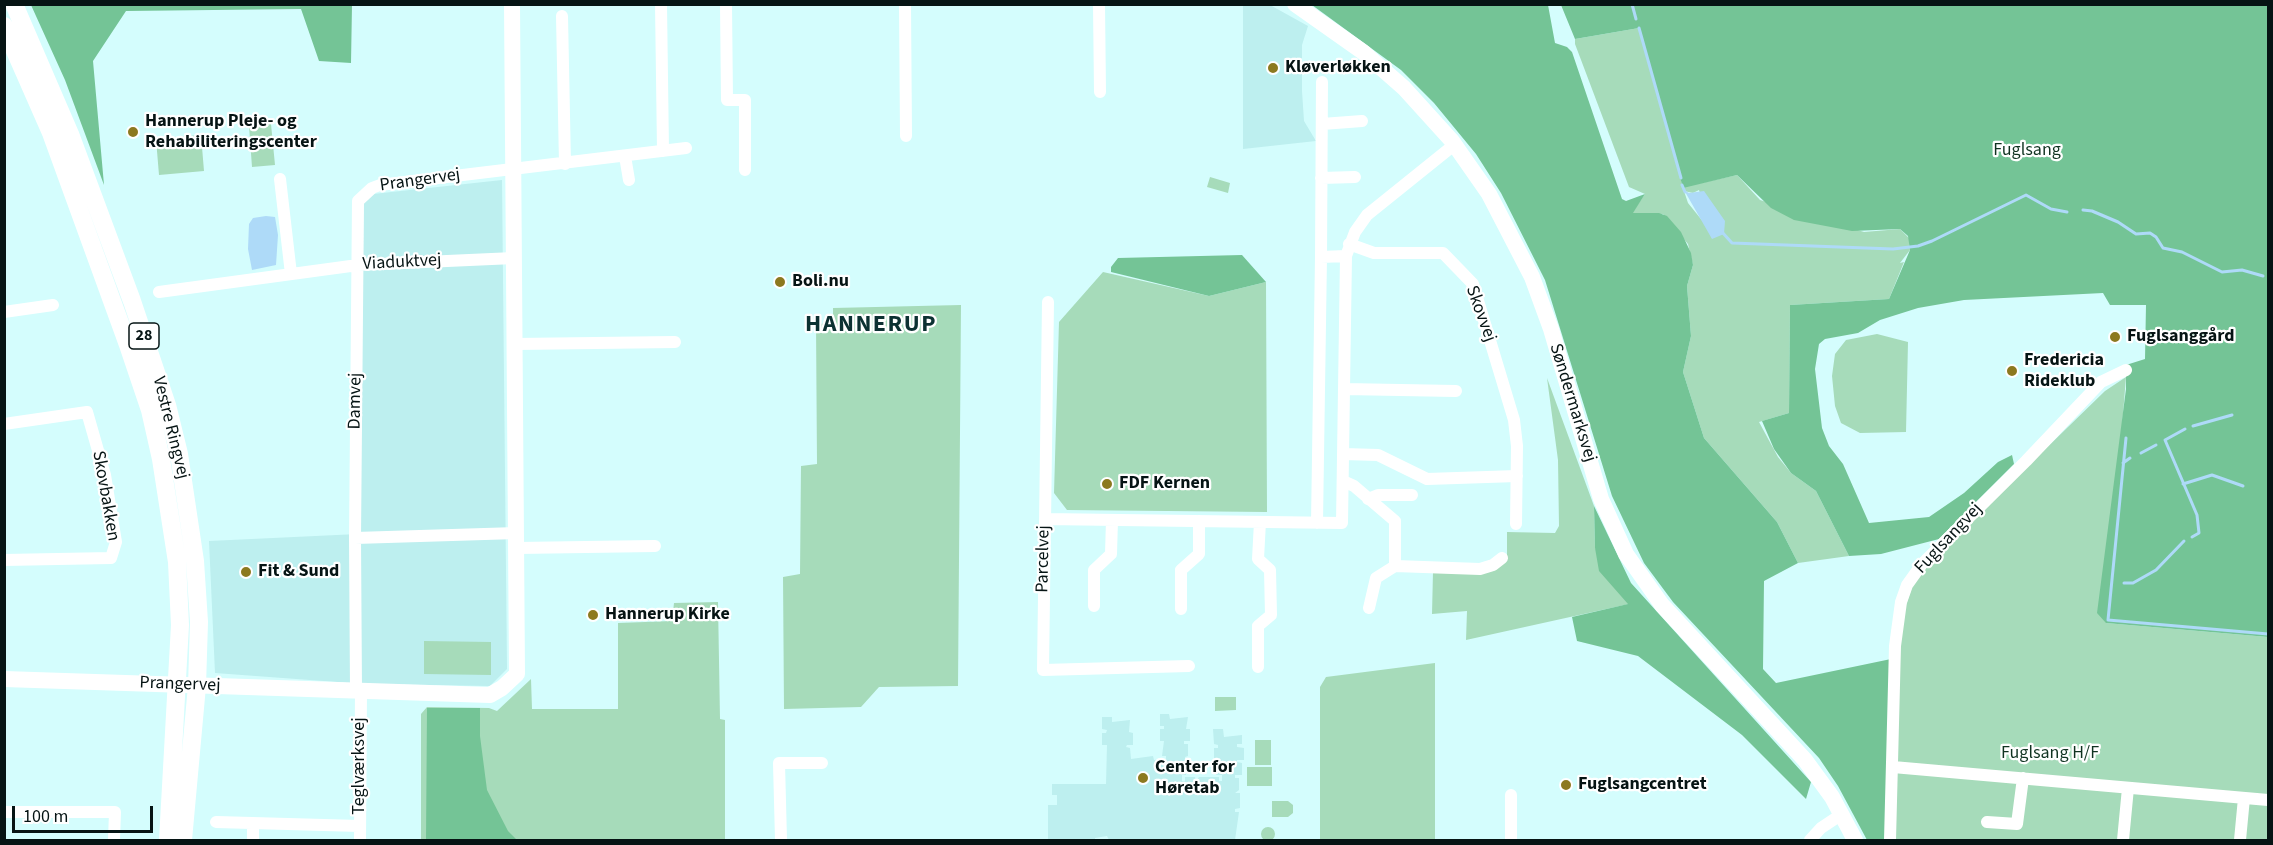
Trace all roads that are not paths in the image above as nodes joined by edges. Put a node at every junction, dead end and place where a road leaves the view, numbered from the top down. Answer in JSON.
{"nodes":[{"id":1,"x":14,"y":4,"type":"edge"},
{"id":2,"x":512,"y":4,"type":"edge"},
{"id":3,"x":661,"y":4,"type":"edge"},
{"id":4,"x":726,"y":4,"type":"edge"},
{"id":5,"x":905,"y":4,"type":"edge"},
{"id":6,"x":1099,"y":4,"type":"edge"},
{"id":7,"x":1294,"y":4,"type":"edge"},
{"id":8,"x":562,"y":16,"type":"dead end"},
{"id":9,"x":4,"y":27,"type":"edge"},
{"id":10,"x":1322,"y":82,"type":"dead end"},
{"id":11,"x":1100,"y":92,"type":"dead end"},
{"id":12,"x":1362,"y":121,"type":"dead end"},
{"id":13,"x":1322,"y":124,"type":"junction"},
{"id":14,"x":906,"y":136,"type":"dead end"},
{"id":15,"x":1454,"y":145,"type":"junction"},
{"id":16,"x":686,"y":148,"type":"dead end"},
{"id":17,"x":663,"y":151,"type":"junction"},
{"id":18,"x":625,"y":156,"type":"junction"},
{"id":19,"x":565,"y":164,"type":"junction"},
{"id":20,"x":514,"y":169,"type":"junction"},
{"id":21,"x":745,"y":170,"type":"dead end"},
{"id":22,"x":1354,"y":177,"type":"dead end"},
{"id":23,"x":1321,"y":178,"type":"junction"},
{"id":24,"x":280,"y":179,"type":"dead end"},
{"id":25,"x":629,"y":180,"type":"dead end"},
{"id":26,"x":1348,"y":250,"type":"junction"},
{"id":27,"x":1321,"y":257,"type":"junction"},
{"id":28,"x":514,"y":258,"type":"junction"},
{"id":29,"x":358,"y":265,"type":"junction"},
{"id":30,"x":291,"y":274,"type":"junction"},
{"id":31,"x":159,"y":292,"type":"dead end"},
{"id":32,"x":1048,"y":302,"type":"dead end"},
{"id":33,"x":53,"y":305,"type":"dead end"},
{"id":34,"x":4,"y":312,"type":"edge"},
{"id":35,"x":675,"y":342,"type":"dead end"},
{"id":36,"x":515,"y":344,"type":"junction"},
{"id":37,"x":2126,"y":370,"type":"dead end"},
{"id":38,"x":1344,"y":389,"type":"junction"},
{"id":39,"x":1456,"y":391,"type":"dead end"},
{"id":40,"x":4,"y":424,"type":"edge"},
{"id":41,"x":1343,"y":454,"type":"junction"},
{"id":42,"x":1517,"y":476,"type":"junction"},
{"id":43,"x":1343,"y":481,"type":"junction"},
{"id":44,"x":1412,"y":495,"type":"dead end"},
{"id":45,"x":1368,"y":498,"type":"junction"},
{"id":46,"x":1045,"y":519,"type":"junction"},
{"id":47,"x":1112,"y":520,"type":"junction"},
{"id":48,"x":1199,"y":521,"type":"junction"},
{"id":49,"x":1260,"y":522,"type":"junction"},
{"id":50,"x":1317,"y":523,"type":"junction"},
{"id":51,"x":1516,"y":524,"type":"dead end"},
{"id":52,"x":355,"y":538,"type":"junction"},
{"id":53,"x":517,"y":541,"type":"junction"},
{"id":54,"x":655,"y":546,"type":"dead end"},
{"id":55,"x":1502,"y":558,"type":"dead end"},
{"id":56,"x":4,"y":560,"type":"edge"},
{"id":57,"x":1395,"y":566,"type":"junction"},
{"id":58,"x":1094,"y":606,"type":"dead end"},
{"id":59,"x":1370,"y":608,"type":"dead end"},
{"id":60,"x":1181,"y":609,"type":"dead end"},
{"id":61,"x":1189,"y":666,"type":"dead end"},
{"id":62,"x":1258,"y":667,"type":"dead end"},
{"id":63,"x":4,"y":680,"type":"edge"},
{"id":64,"x":188,"y":686,"type":"junction"},
{"id":65,"x":358,"y":692,"type":"junction"},
{"id":66,"x":822,"y":763,"type":"dead end"},
{"id":67,"x":1893,"y":767,"type":"junction"},
{"id":68,"x":2023,"y":778,"type":"junction"},
{"id":69,"x":2128,"y":788,"type":"junction"},
{"id":70,"x":1511,"y":795,"type":"dead end"},
{"id":71,"x":2244,"y":798,"type":"junction"},
{"id":72,"x":2268,"y":800,"type":"edge"},
{"id":73,"x":4,"y":812,"type":"edge"},
{"id":74,"x":1842,"y":814,"type":"junction"},
{"id":75,"x":216,"y":822,"type":"dead end"},
{"id":76,"x":1987,"y":822,"type":"dead end"},
{"id":77,"x":253,"y":823,"type":"junction"},
{"id":78,"x":360,"y":826,"type":"junction"},
{"id":79,"x":114,"y":840,"type":"edge"},
{"id":80,"x":168,"y":840,"type":"edge"},
{"id":81,"x":183,"y":840,"type":"edge"},
{"id":82,"x":253,"y":840,"type":"edge"},
{"id":83,"x":360,"y":840,"type":"edge"},
{"id":84,"x":780,"y":840,"type":"edge"},
{"id":85,"x":1511,"y":840,"type":"edge"},
{"id":86,"x":1810,"y":840,"type":"edge"},
{"id":87,"x":1855,"y":840,"type":"edge"},
{"id":88,"x":1890,"y":840,"type":"edge"},
{"id":89,"x":2123,"y":840,"type":"edge"},
{"id":90,"x":2240,"y":840,"type":"edge"}],
"edges":[{"from":1,"to":64,"type":"main road","name":"Vestre Ringvej","number":"28"},
{"from":2,"to":20,"type":"street","name":"Prangervej"},
{"from":3,"to":17,"type":"street"},
{"from":4,"to":21,"type":"street"},
{"from":5,"to":14,"type":"street"},
{"from":6,"to":11,"type":"street"},
{"from":7,"to":15,"type":"street","name":"Søndermarksvej"},
{"from":8,"to":19,"type":"street"},
{"from":9,"to":64,"type":"main road","name":"Vestre Ringvej","number":"28"},
{"from":10,"to":13,"type":"street"},
{"from":12,"to":13,"type":"street"},
{"from":13,"to":23,"type":"street"},
{"from":15,"to":26,"type":"street"},
{"from":15,"to":74,"type":"street","name":"Søndermarksvej"},
{"from":16,"to":17,"type":"street"},
{"from":17,"to":18,"type":"street"},
{"from":18,"to":19,"type":"street"},
{"from":18,"to":25,"type":"street"},
{"from":19,"to":20,"type":"street"},
{"from":20,"to":28,"type":"street","name":"Prangervej"},
{"from":20,"to":29,"type":"street","name":"Prangervej"},
{"from":22,"to":23,"type":"street"},
{"from":23,"to":27,"type":"street"},
{"from":24,"to":30,"type":"street"},
{"from":26,"to":27,"type":"street","name":"Skovvej"},
{"from":26,"to":38,"type":"street"},
{"from":26,"to":42,"type":"street","name":"Skovvej"},
{"from":27,"to":50,"type":"street"},
{"from":28,"to":29,"type":"street","name":"Viaduktvej"},
{"from":28,"to":36,"type":"street","name":"Prangervej"},
{"from":29,"to":30,"type":"street","name":"Viaduktvej"},
{"from":29,"to":52,"type":"street","name":"Damvej"},
{"from":30,"to":31,"type":"street","name":"Viaduktvej"},
{"from":32,"to":46,"type":"street","name":"Parcelvej"},
{"from":33,"to":34,"type":"street"},
{"from":35,"to":36,"type":"street"},
{"from":36,"to":53,"type":"street","name":"Prangervej"},
{"from":37,"to":67,"type":"street","name":"Fuglsangvej"},
{"from":38,"to":39,"type":"street"},
{"from":38,"to":41,"type":"street"},
{"from":40,"to":56,"type":"street","name":"Skovbakken"},
{"from":41,"to":42,"type":"street"},
{"from":41,"to":43,"type":"street"},
{"from":42,"to":51,"type":"street","name":"Skovvej"},
{"from":43,"to":45,"type":"street"},
{"from":43,"to":50,"type":"street"},
{"from":44,"to":45,"type":"street"},
{"from":45,"to":57,"type":"street"},
{"from":46,"to":47,"type":"street"},
{"from":46,"to":61,"type":"street","name":"Parcelvej"},
{"from":47,"to":48,"type":"street"},
{"from":47,"to":58,"type":"street"},
{"from":48,"to":49,"type":"street"},
{"from":48,"to":60,"type":"street"},
{"from":49,"to":50,"type":"street"},
{"from":49,"to":62,"type":"street"},
{"from":52,"to":53,"type":"street"},
{"from":52,"to":65,"type":"street","name":"Damvej"},
{"from":53,"to":54,"type":"street"},
{"from":53,"to":65,"type":"street","name":"Prangervej"},
{"from":55,"to":57,"type":"street"},
{"from":57,"to":59,"type":"street"},
{"from":63,"to":64,"type":"street","name":"Prangervej"},
{"from":64,"to":65,"type":"street","name":"Prangervej"},
{"from":64,"to":80,"type":"main road","name":"Vestre Ringvej","number":"28"},
{"from":64,"to":81,"type":"main road","name":"Vestre Ringvej","number":"28"},
{"from":65,"to":78,"type":"street","name":"Teglværksvej"},
{"from":66,"to":84,"type":"street"},
{"from":67,"to":68,"type":"street"},
{"from":67,"to":88,"type":"street","name":"Fuglsangvej"},
{"from":68,"to":69,"type":"street"},
{"from":68,"to":76,"type":"street"},
{"from":69,"to":71,"type":"street"},
{"from":69,"to":89,"type":"street"},
{"from":70,"to":85,"type":"street"},
{"from":71,"to":72,"type":"street"},
{"from":71,"to":90,"type":"street"},
{"from":73,"to":79,"type":"street"},
{"from":74,"to":86,"type":"street"},
{"from":74,"to":87,"type":"street","name":"Søndermarksvej"},
{"from":75,"to":77,"type":"street"},
{"from":77,"to":78,"type":"street"},
{"from":77,"to":82,"type":"street"},
{"from":78,"to":83,"type":"street","name":"Teglværksvej"}]}
